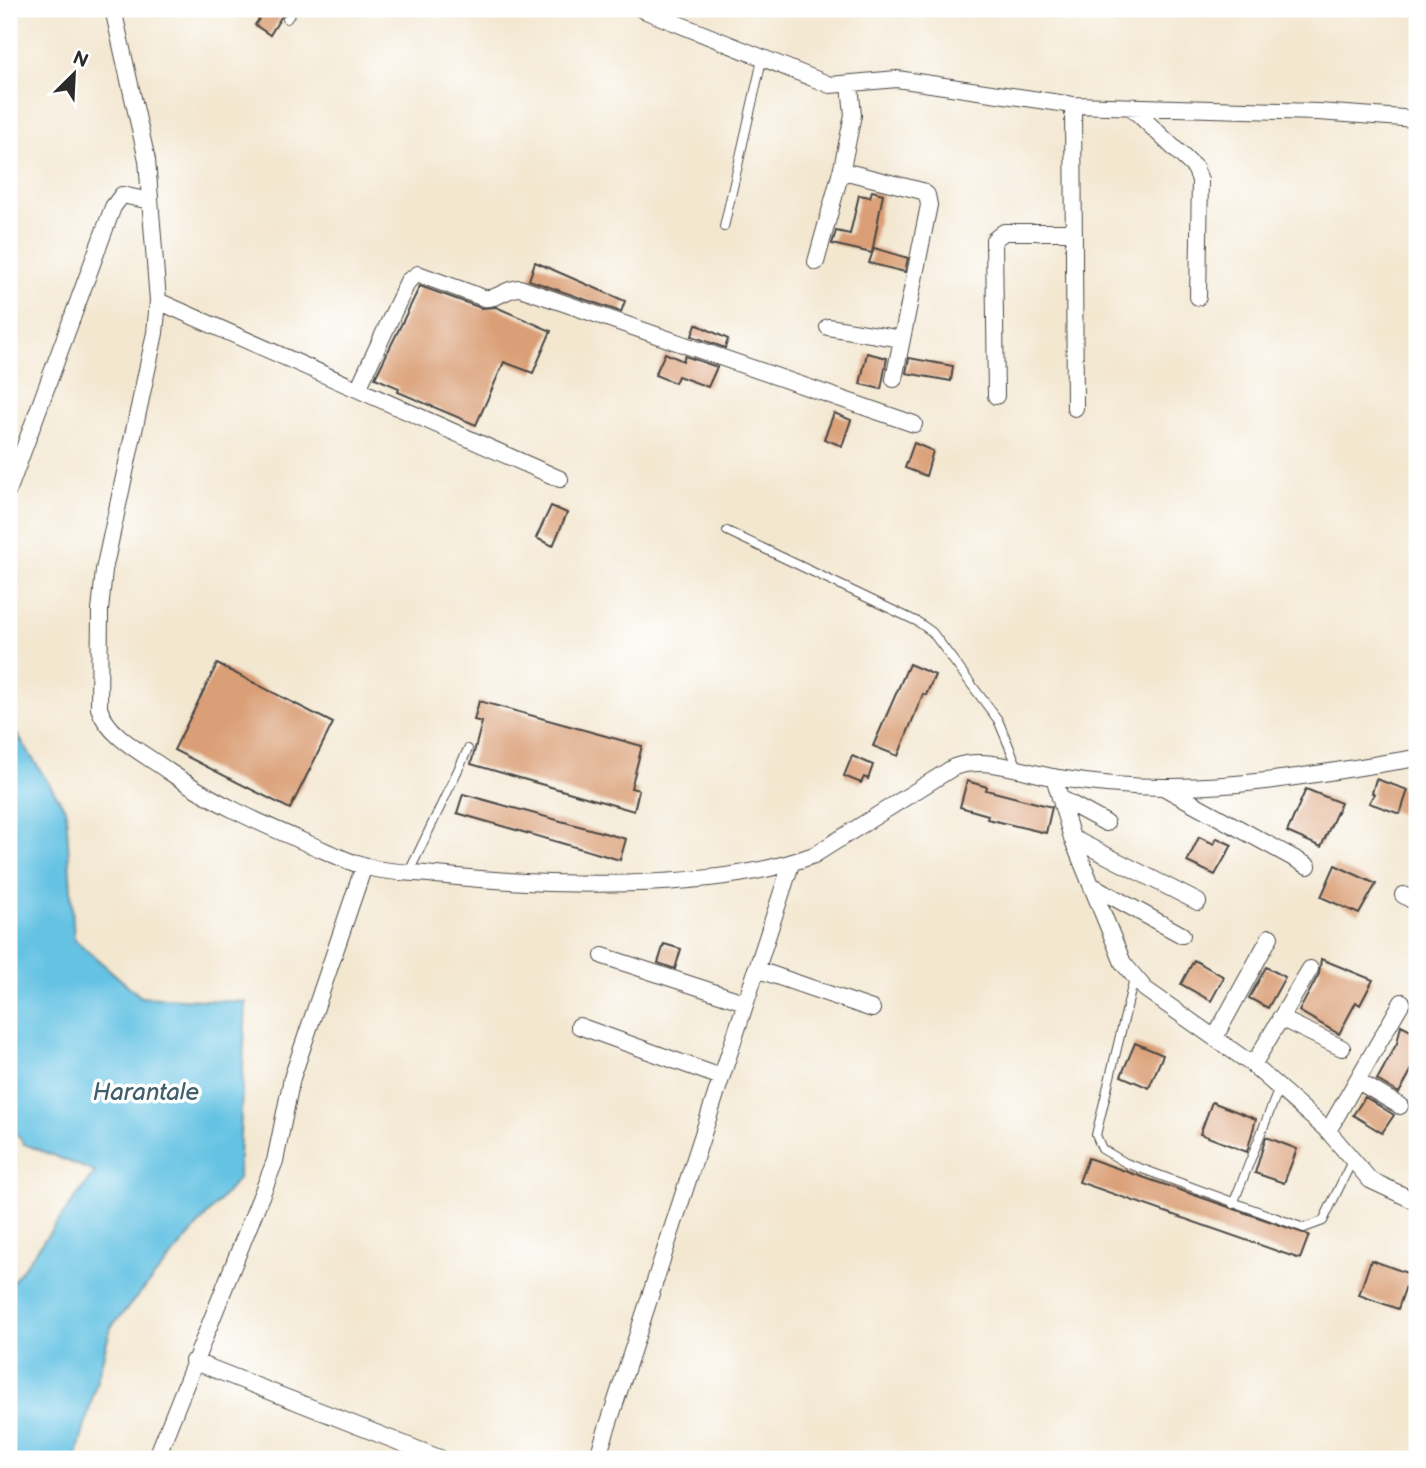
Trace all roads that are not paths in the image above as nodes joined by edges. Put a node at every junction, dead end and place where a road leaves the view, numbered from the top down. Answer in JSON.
{"nodes":[{"id":1,"x":113,"y":9,"type":"edge"},
{"id":2,"x":294,"y":9,"type":"edge"},
{"id":3,"x":641,"y":9,"type":"edge"},
{"id":4,"x":287,"y":19,"type":"dead end"},
{"id":5,"x":762,"y":60,"type":"junction"},
{"id":6,"x":850,"y":85,"type":"junction"},
{"id":7,"x":1073,"y":105,"type":"junction"},
{"id":8,"x":1132,"y":108,"type":"junction"},
{"id":9,"x":1417,"y":119,"type":"edge"},
{"id":10,"x":842,"y":168,"type":"junction"},
{"id":11,"x":150,"y":201,"type":"junction"},
{"id":12,"x":724,"y":228,"type":"dead end"},
{"id":13,"x":1074,"y":232,"type":"junction"},
{"id":14,"x":816,"y":262,"type":"dead end"},
{"id":15,"x":1198,"y":297,"type":"dead end"},
{"id":16,"x":158,"y":301,"type":"junction"},
{"id":17,"x":828,"y":327,"type":"dead end"},
{"id":18,"x":902,"y":339,"type":"junction"},
{"id":19,"x":894,"y":379,"type":"dead end"},
{"id":20,"x":358,"y":389,"type":"junction"},
{"id":21,"x":996,"y":396,"type":"dead end"},
{"id":22,"x":1075,"y":408,"type":"dead end"},
{"id":23,"x":914,"y":424,"type":"dead end"},
{"id":24,"x":560,"y":479,"type":"dead end"},
{"id":25,"x":9,"y":489,"type":"edge"},
{"id":26,"x":727,"y":531,"type":"dead end"},
{"id":27,"x":468,"y":749,"type":"dead end"},
{"id":28,"x":1417,"y":758,"type":"edge"},
{"id":29,"x":1019,"y":770,"type":"junction"},
{"id":30,"x":1054,"y":777,"type":"junction"},
{"id":31,"x":1163,"y":787,"type":"junction"},
{"id":32,"x":1060,"y":798,"type":"junction"},
{"id":33,"x":1106,"y":822,"type":"dead end"},
{"id":34,"x":1072,"y":838,"type":"junction"},
{"id":35,"x":791,"y":864,"type":"junction"},
{"id":36,"x":364,"y":866,"type":"junction"},
{"id":37,"x":1308,"y":866,"type":"dead end"},
{"id":38,"x":409,"y":872,"type":"junction"},
{"id":39,"x":1091,"y":886,"type":"junction"},
{"id":40,"x":1198,"y":902,"type":"dead end"},
{"id":41,"x":1182,"y":935,"type":"dead end"},
{"id":42,"x":1270,"y":937,"type":"dead end"},
{"id":43,"x":603,"y":956,"type":"dead end"},
{"id":44,"x":756,"y":968,"type":"junction"},
{"id":45,"x":1310,"y":969,"type":"dead end"},
{"id":46,"x":1134,"y":978,"type":"junction"},
{"id":47,"x":744,"y":1002,"type":"junction"},
{"id":48,"x":1402,"y":1002,"type":"dead end"},
{"id":49,"x":872,"y":1009,"type":"dead end"},
{"id":50,"x":1280,"y":1018,"type":"junction"},
{"id":51,"x":579,"y":1026,"type":"dead end"},
{"id":52,"x":1214,"y":1037,"type":"junction"},
{"id":53,"x":1342,"y":1048,"type":"dead end"},
{"id":54,"x":1252,"y":1065,"type":"junction"},
{"id":55,"x":721,"y":1077,"type":"junction"},
{"id":56,"x":1358,"y":1081,"type":"junction"},
{"id":57,"x":1279,"y":1088,"type":"junction"},
{"id":58,"x":1400,"y":1106,"type":"dead end"},
{"id":59,"x":1328,"y":1131,"type":"junction"},
{"id":60,"x":1352,"y":1161,"type":"junction"},
{"id":61,"x":1417,"y":1202,"type":"edge"},
{"id":62,"x":1233,"y":1204,"type":"junction"},
{"id":63,"x":193,"y":1361,"type":"junction"},
{"id":64,"x":156,"y":1459,"type":"edge"},
{"id":65,"x":442,"y":1459,"type":"edge"},
{"id":66,"x":597,"y":1459,"type":"edge"}],
"edges":[{"from":1,"to":11,"type":"street"},
{"from":2,"to":4,"type":"lane"},
{"from":3,"to":5,"type":"street"},
{"from":5,"to":6,"type":"street"},
{"from":5,"to":12,"type":"lane"},
{"from":6,"to":7,"type":"street"},
{"from":6,"to":10,"type":"street"},
{"from":7,"to":8,"type":"street"},
{"from":7,"to":13,"type":"street"},
{"from":8,"to":9,"type":"street"},
{"from":8,"to":15,"type":"street"},
{"from":10,"to":14,"type":"street"},
{"from":10,"to":18,"type":"street"},
{"from":11,"to":16,"type":"street"},
{"from":11,"to":25,"type":"street"},
{"from":13,"to":21,"type":"street"},
{"from":13,"to":22,"type":"street"},
{"from":16,"to":20,"type":"street"},
{"from":16,"to":36,"type":"street"},
{"from":17,"to":18,"type":"street"},
{"from":18,"to":19,"type":"street"},
{"from":20,"to":23,"type":"street"},
{"from":20,"to":24,"type":"street"},
{"from":26,"to":29,"type":"lane"},
{"from":27,"to":38,"type":"lane"},
{"from":28,"to":31,"type":"street"},
{"from":29,"to":30,"type":"street"},
{"from":29,"to":35,"type":"street"},
{"from":30,"to":31,"type":"street"},
{"from":30,"to":32,"type":"street"},
{"from":31,"to":37,"type":"street"},
{"from":32,"to":33,"type":"street"},
{"from":32,"to":34,"type":"street"},
{"from":34,"to":39,"type":"street"},
{"from":34,"to":40,"type":"street"},
{"from":35,"to":38,"type":"street"},
{"from":35,"to":44,"type":"street"},
{"from":36,"to":38,"type":"street"},
{"from":36,"to":63,"type":"street"},
{"from":39,"to":41,"type":"street"},
{"from":39,"to":46,"type":"street"},
{"from":42,"to":52,"type":"street"},
{"from":43,"to":47,"type":"street"},
{"from":44,"to":47,"type":"street"},
{"from":44,"to":49,"type":"street"},
{"from":45,"to":50,"type":"street"},
{"from":46,"to":52,"type":"street"},
{"from":46,"to":62,"type":"lane"},
{"from":47,"to":55,"type":"street"},
{"from":48,"to":56,"type":"street"},
{"from":50,"to":53,"type":"street"},
{"from":50,"to":54,"type":"street"},
{"from":51,"to":55,"type":"street"},
{"from":52,"to":54,"type":"street"},
{"from":54,"to":57,"type":"street"},
{"from":55,"to":66,"type":"street"},
{"from":56,"to":58,"type":"street"},
{"from":56,"to":59,"type":"street"},
{"from":57,"to":59,"type":"street"},
{"from":57,"to":62,"type":"lane"},
{"from":59,"to":60,"type":"street"},
{"from":60,"to":61,"type":"street"},
{"from":60,"to":62,"type":"lane"},
{"from":63,"to":64,"type":"street"},
{"from":63,"to":65,"type":"street"}]}
